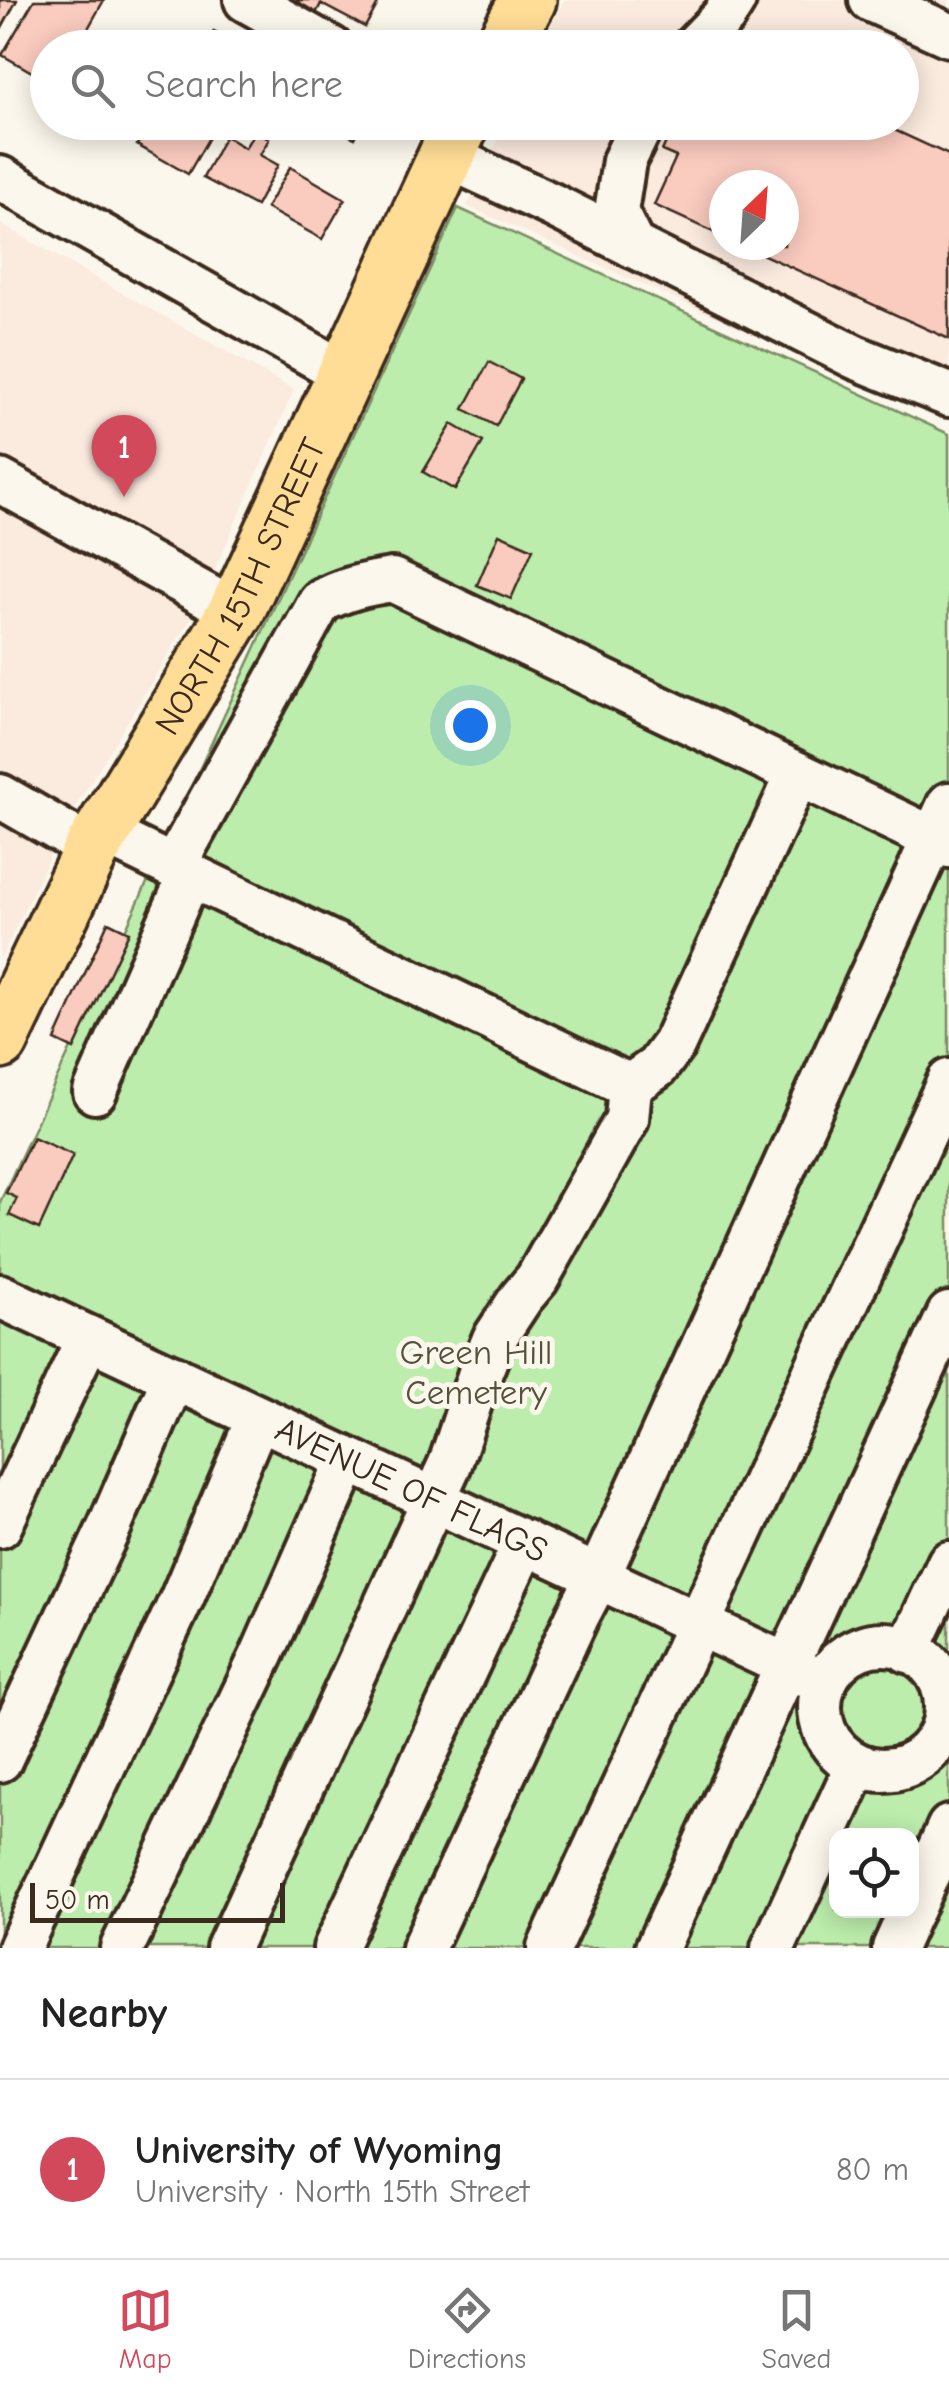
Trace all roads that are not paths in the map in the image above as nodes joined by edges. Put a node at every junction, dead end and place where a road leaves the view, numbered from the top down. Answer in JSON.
{"nodes":[{"id":1,"x":246,"y":0,"type":"edge"},
{"id":2,"x":528,"y":0,"type":"edge"},
{"id":3,"x":734,"y":0,"type":"edge"},
{"id":4,"x":871,"y":0,"type":"edge"},
{"id":5,"x":299,"y":30,"type":"edge"},
{"id":6,"x":512,"y":30,"type":"edge"},
{"id":7,"x":710,"y":30,"type":"edge"},
{"id":8,"x":949,"y":35,"type":"edge"},
{"id":9,"x":454,"y":140,"type":"edge"},
{"id":10,"x":456,"y":140,"type":"edge"},
{"id":11,"x":635,"y":140,"type":"edge"},
{"id":12,"x":0,"y":178,"type":"edge"},
{"id":13,"x":633,"y":246,"type":"junction"},
{"id":14,"x":346,"y":374,"type":"junction"},
{"id":15,"x":949,"y":395,"type":"edge"},
{"id":16,"x":0,"y":481,"type":"edge"},
{"id":17,"x":236,"y":612,"type":"junction"},
{"id":18,"x":798,"y":774,"type":"junction"},
{"id":19,"x":0,"y":796,"type":"edge"},
{"id":20,"x":944,"y":830,"type":"edge"},
{"id":21,"x":97,"y":841,"type":"junction"},
{"id":22,"x":182,"y":871,"type":"junction"},
{"id":23,"x":0,"y":1040,"type":"edge"},
{"id":24,"x":949,"y":1081,"type":"edge"},
{"id":25,"x":630,"y":1086,"type":"junction"},
{"id":26,"x":95,"y":1092,"type":"dead end"},
{"id":27,"x":0,"y":1296,"type":"edge"},
{"id":28,"x":949,"y":1314,"type":"edge"},
{"id":29,"x":88,"y":1338,"type":"junction"},
{"id":30,"x":174,"y":1378,"type":"junction"},
{"id":31,"x":258,"y":1418,"type":"junction"},
{"id":32,"x":348,"y":1460,"type":"junction"},
{"id":33,"x":434,"y":1500,"type":"junction"},
{"id":34,"x":0,"y":1526,"type":"edge"},
{"id":35,"x":524,"y":1542,"type":"junction"},
{"id":36,"x":949,"y":1563,"type":"edge"},
{"id":37,"x":598,"y":1577,"type":"junction"},
{"id":38,"x":699,"y":1624,"type":"junction"},
{"id":39,"x":908,"y":1650,"type":"junction"},
{"id":40,"x":806,"y":1675,"type":"junction"},
{"id":41,"x":944,"y":1736,"type":"edge"},
{"id":42,"x":0,"y":1760,"type":"edge"},
{"id":43,"x":858,"y":1765,"type":"junction"},
{"id":44,"x":949,"y":1827,"type":"edge"},
{"id":45,"x":919,"y":1893,"type":"edge"},
{"id":46,"x":907,"y":1918,"type":"edge"},
{"id":47,"x":19,"y":1948,"type":"edge"},
{"id":48,"x":122,"y":1948,"type":"edge"},
{"id":49,"x":228,"y":1948,"type":"edge"},
{"id":50,"x":335,"y":1948,"type":"edge"},
{"id":51,"x":423,"y":1948,"type":"edge"},
{"id":52,"x":549,"y":1948,"type":"edge"},
{"id":53,"x":658,"y":1948,"type":"edge"},
{"id":54,"x":774,"y":1948,"type":"edge"},
{"id":55,"x":894,"y":1948,"type":"edge"}],
"edges":[{"from":1,"to":5,"type":"street"},
{"from":2,"to":6,"type":"main road"},
{"from":3,"to":7,"type":"street"},
{"from":4,"to":8,"type":"street"},
{"from":9,"to":14,"type":"main road","name":"NORTH 15TH STREET"},
{"from":10,"to":13,"type":"street"},
{"from":11,"to":13,"type":"street"},
{"from":12,"to":14,"type":"street"},
{"from":13,"to":15,"type":"street"},
{"from":14,"to":17,"type":"main road","name":"NORTH 15TH STREET"},
{"from":16,"to":17,"type":"street"},
{"from":17,"to":21,"type":"main road","name":"NORTH 15TH STREET"},
{"from":18,"to":20,"type":"street"},
{"from":18,"to":22,"type":"street"},
{"from":18,"to":25,"type":"street"},
{"from":19,"to":21,"type":"street"},
{"from":20,"to":37,"type":"street"},
{"from":21,"to":22,"type":"street"},
{"from":21,"to":23,"type":"main road","name":"NORTH 15TH STREET"},
{"from":22,"to":25,"type":"street"},
{"from":22,"to":26,"type":"street"},
{"from":24,"to":38,"type":"street"},
{"from":25,"to":33,"type":"street"},
{"from":27,"to":29,"type":"street","name":"AVENUE OF FLAGS"},
{"from":28,"to":40,"type":"street"},
{"from":29,"to":30,"type":"street","name":"AVENUE OF FLAGS"},
{"from":29,"to":34,"type":"street"},
{"from":30,"to":31,"type":"street","name":"AVENUE OF FLAGS"},
{"from":30,"to":42,"type":"street"},
{"from":31,"to":32,"type":"street","name":"AVENUE OF FLAGS"},
{"from":31,"to":47,"type":"street"},
{"from":32,"to":33,"type":"street","name":"AVENUE OF FLAGS"},
{"from":32,"to":48,"type":"street"},
{"from":33,"to":35,"type":"street","name":"AVENUE OF FLAGS"},
{"from":33,"to":49,"type":"street"},
{"from":35,"to":37,"type":"street","name":"AVENUE OF FLAGS"},
{"from":35,"to":50,"type":"street"},
{"from":36,"to":39,"type":"street"},
{"from":37,"to":38,"type":"street","name":"AVENUE OF FLAGS"},
{"from":37,"to":51,"type":"street"},
{"from":38,"to":40,"type":"street","name":"AVENUE OF FLAGS"},
{"from":38,"to":52,"type":"street"},
{"from":39,"to":40,"type":"street"},
{"from":39,"to":41,"type":"street"},
{"from":40,"to":43,"type":"street"},
{"from":40,"to":53,"type":"street"},
{"from":41,"to":43,"type":"street"},
{"from":43,"to":54,"type":"street"},
{"from":44,"to":45,"type":"street"},
{"from":46,"to":55,"type":"street"}]}
